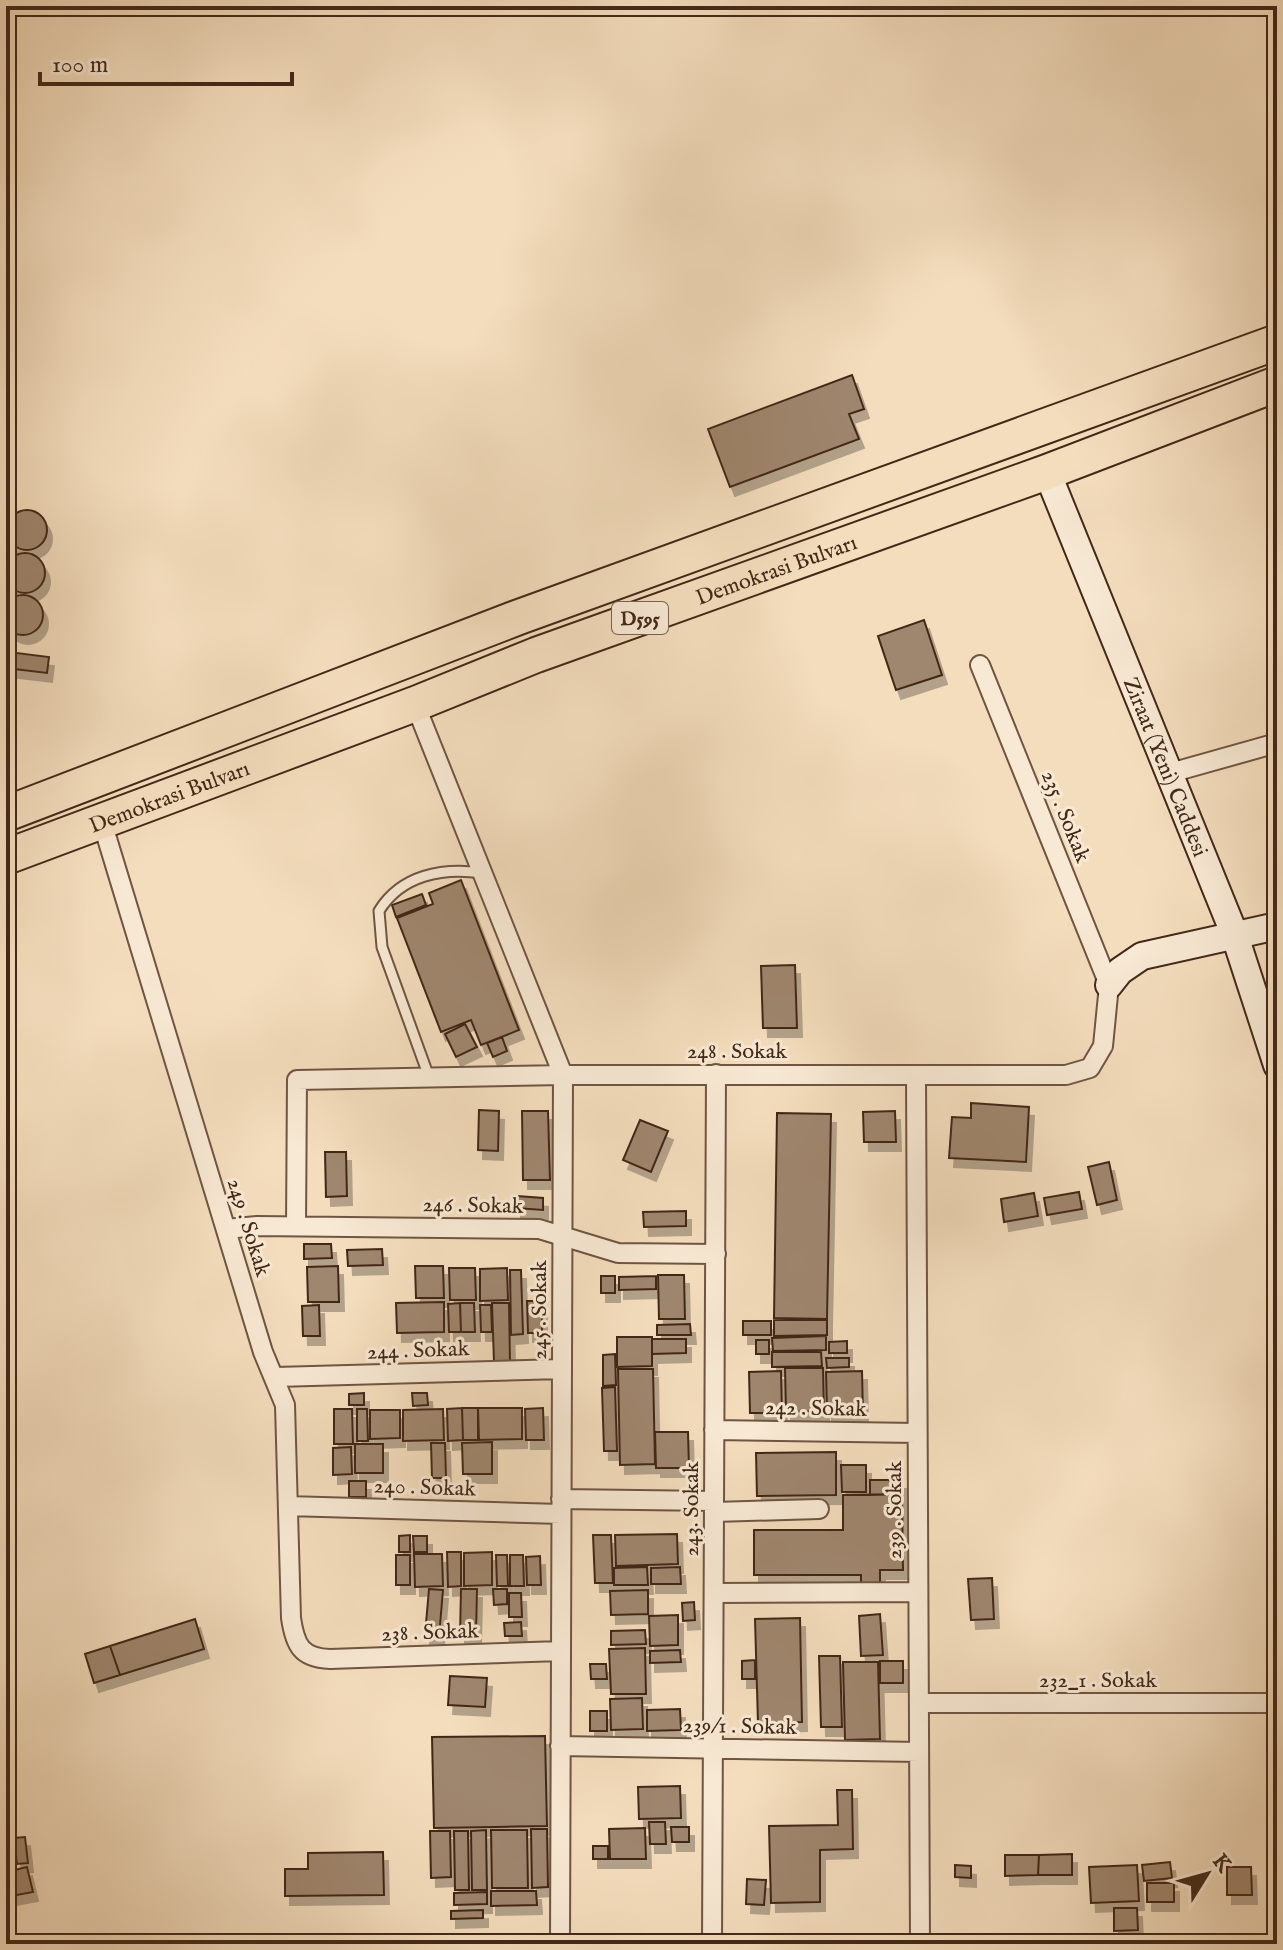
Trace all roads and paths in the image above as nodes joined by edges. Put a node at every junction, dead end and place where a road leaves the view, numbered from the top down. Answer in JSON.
{"nodes":[{"id":1,"x":1277,"y":342,"type":"edge"},
{"id":2,"x":1277,"y":384,"type":"edge"},
{"id":3,"x":1047,"y":472,"type":"junction"},
{"id":4,"x":980,"y":665,"type":"dead end"},
{"id":5,"x":415,"y":704,"type":"junction"},
{"id":6,"x":1277,"y":743,"type":"edge"},
{"id":7,"x":1170,"y":773,"type":"junction"},
{"id":8,"x":6,"y":814,"type":"edge"},
{"id":9,"x":102,"y":822,"type":"junction"},
{"id":10,"x":6,"y":857,"type":"edge"},
{"id":11,"x":482,"y":873,"type":"junction"},
{"id":12,"x":1277,"y":926,"type":"edge"},
{"id":13,"x":1234,"y":933,"type":"junction"},
{"id":14,"x":1109,"y":985,"type":"junction"},
{"id":15,"x":1277,"y":1065,"type":"edge"},
{"id":16,"x":716,"y":1074,"type":"junction"},
{"id":17,"x":563,"y":1075,"type":"junction"},
{"id":18,"x":916,"y":1075,"type":"junction"},
{"id":19,"x":429,"y":1077,"type":"junction"},
{"id":20,"x":296,"y":1226,"type":"junction"},
{"id":21,"x":226,"y":1229,"type":"junction"},
{"id":22,"x":562,"y":1235,"type":"junction"},
{"id":23,"x":716,"y":1254,"type":"junction"},
{"id":24,"x":562,"y":1369,"type":"junction"},
{"id":25,"x":276,"y":1377,"type":"junction"},
{"id":26,"x":714,"y":1430,"type":"junction"},
{"id":27,"x":917,"y":1433,"type":"junction"},
{"id":28,"x":288,"y":1506,"type":"junction"},
{"id":29,"x":714,"y":1506,"type":"junction"},
{"id":30,"x":561,"y":1507,"type":"junction"},
{"id":31,"x":819,"y":1509,"type":"dead end"},
{"id":32,"x":918,"y":1592,"type":"junction"},
{"id":33,"x":714,"y":1593,"type":"junction"},
{"id":34,"x":561,"y":1651,"type":"junction"},
{"id":35,"x":302,"y":1652,"type":"joint"},
{"id":36,"x":920,"y":1703,"type":"junction"},
{"id":37,"x":1277,"y":1703,"type":"edge"},
{"id":38,"x":560,"y":1746,"type":"junction"},
{"id":39,"x":712,"y":1748,"type":"junction"},
{"id":40,"x":919,"y":1752,"type":"junction"},
{"id":41,"x":560,"y":1944,"type":"edge"},
{"id":42,"x":712,"y":1944,"type":"edge"},
{"id":43,"x":920,"y":1944,"type":"edge"}],
"edges":[{"from":1,"to":8,"type":"highway","name":"Demokrasi Bulvarı","number":"D595"},
{"from":2,"to":3,"type":"highway","name":"Demokrasi Bulvarı","number":"D595"},
{"from":3,"to":5,"type":"highway","name":"Demokrasi Bulvarı","number":"D595"},
{"from":3,"to":7,"type":"street","name":"Ziraat (Yeni) Caddesi"},
{"from":4,"to":14,"type":"street","name":"235 . Sokak"},
{"from":5,"to":9,"type":"highway","name":"Demokrasi Bulvarı","number":"D595"},
{"from":5,"to":11,"type":"street","name":"245 . Sokak"},
{"from":6,"to":7,"type":"street"},
{"from":7,"to":13,"type":"street","name":"Ziraat (Yeni) Caddesi"},
{"from":9,"to":10,"type":"highway","name":"Demokrasi Bulvarı","number":"D595"},
{"from":9,"to":21,"type":"street","name":"249 . Sokak"},
{"from":11,"to":17,"type":"street","name":"245 . Sokak"},
{"from":11,"to":19,"type":"lane"},
{"from":12,"to":13,"type":"street"},
{"from":13,"to":14,"type":"street"},
{"from":13,"to":15,"type":"street","name":"Ziraat (Yeni) Caddesi"},
{"from":14,"to":18,"type":"street","name":"248 . Sokak"},
{"from":16,"to":17,"type":"street","name":"248 . Sokak"},
{"from":16,"to":18,"type":"street","name":"248 . Sokak"},
{"from":16,"to":23,"type":"street","name":"243. Sokak"},
{"from":17,"to":19,"type":"street","name":"248 . Sokak"},
{"from":17,"to":22,"type":"street","name":"245 . Sokak"},
{"from":18,"to":27,"type":"street","name":"239 . Sokak"},
{"from":19,"to":20,"type":"street","name":"248 . Sokak"},
{"from":20,"to":21,"type":"street","name":"246 . Sokak"},
{"from":20,"to":22,"type":"street","name":"246 . Sokak"},
{"from":21,"to":25,"type":"street","name":"249 . Sokak"},
{"from":22,"to":23,"type":"street","name":"246 . Sokak"},
{"from":22,"to":24,"type":"street","name":"245 . Sokak"},
{"from":23,"to":26,"type":"street","name":"243. Sokak"},
{"from":24,"to":25,"type":"street","name":"244 . Sokak"},
{"from":24,"to":30,"type":"street","name":"245 . Sokak"},
{"from":25,"to":28,"type":"street","name":"249 . Sokak"},
{"from":26,"to":27,"type":"street","name":"242 . Sokak"},
{"from":26,"to":29,"type":"street","name":"243. Sokak"},
{"from":27,"to":32,"type":"street","name":"239 . Sokak"},
{"from":28,"to":30,"type":"street","name":"240 . Sokak"},
{"from":28,"to":35,"type":"street","name":"249 . Sokak"},
{"from":29,"to":30,"type":"street","name":"240 . Sokak"},
{"from":29,"to":31,"type":"street","name":"240 . Sokak"},
{"from":29,"to":33,"type":"street","name":"243. Sokak"},
{"from":30,"to":34,"type":"street","name":"245 . Sokak"},
{"from":32,"to":33,"type":"street"},
{"from":32,"to":36,"type":"street","name":"239 . Sokak"},
{"from":33,"to":39,"type":"street","name":"243. Sokak"},
{"from":34,"to":35,"type":"street","name":"238 . Sokak"},
{"from":34,"to":38,"type":"street","name":"245 . Sokak"},
{"from":36,"to":37,"type":"street","name":"232_1 . Sokak"},
{"from":36,"to":40,"type":"street","name":"239 . Sokak"},
{"from":38,"to":39,"type":"street","name":"239/1 . Sokak"},
{"from":38,"to":41,"type":"street","name":"245 . Sokak"},
{"from":39,"to":40,"type":"street","name":"239/1 . Sokak"},
{"from":39,"to":42,"type":"street","name":"243. Sokak"},
{"from":40,"to":43,"type":"street","name":"239 . Sokak"}]}
